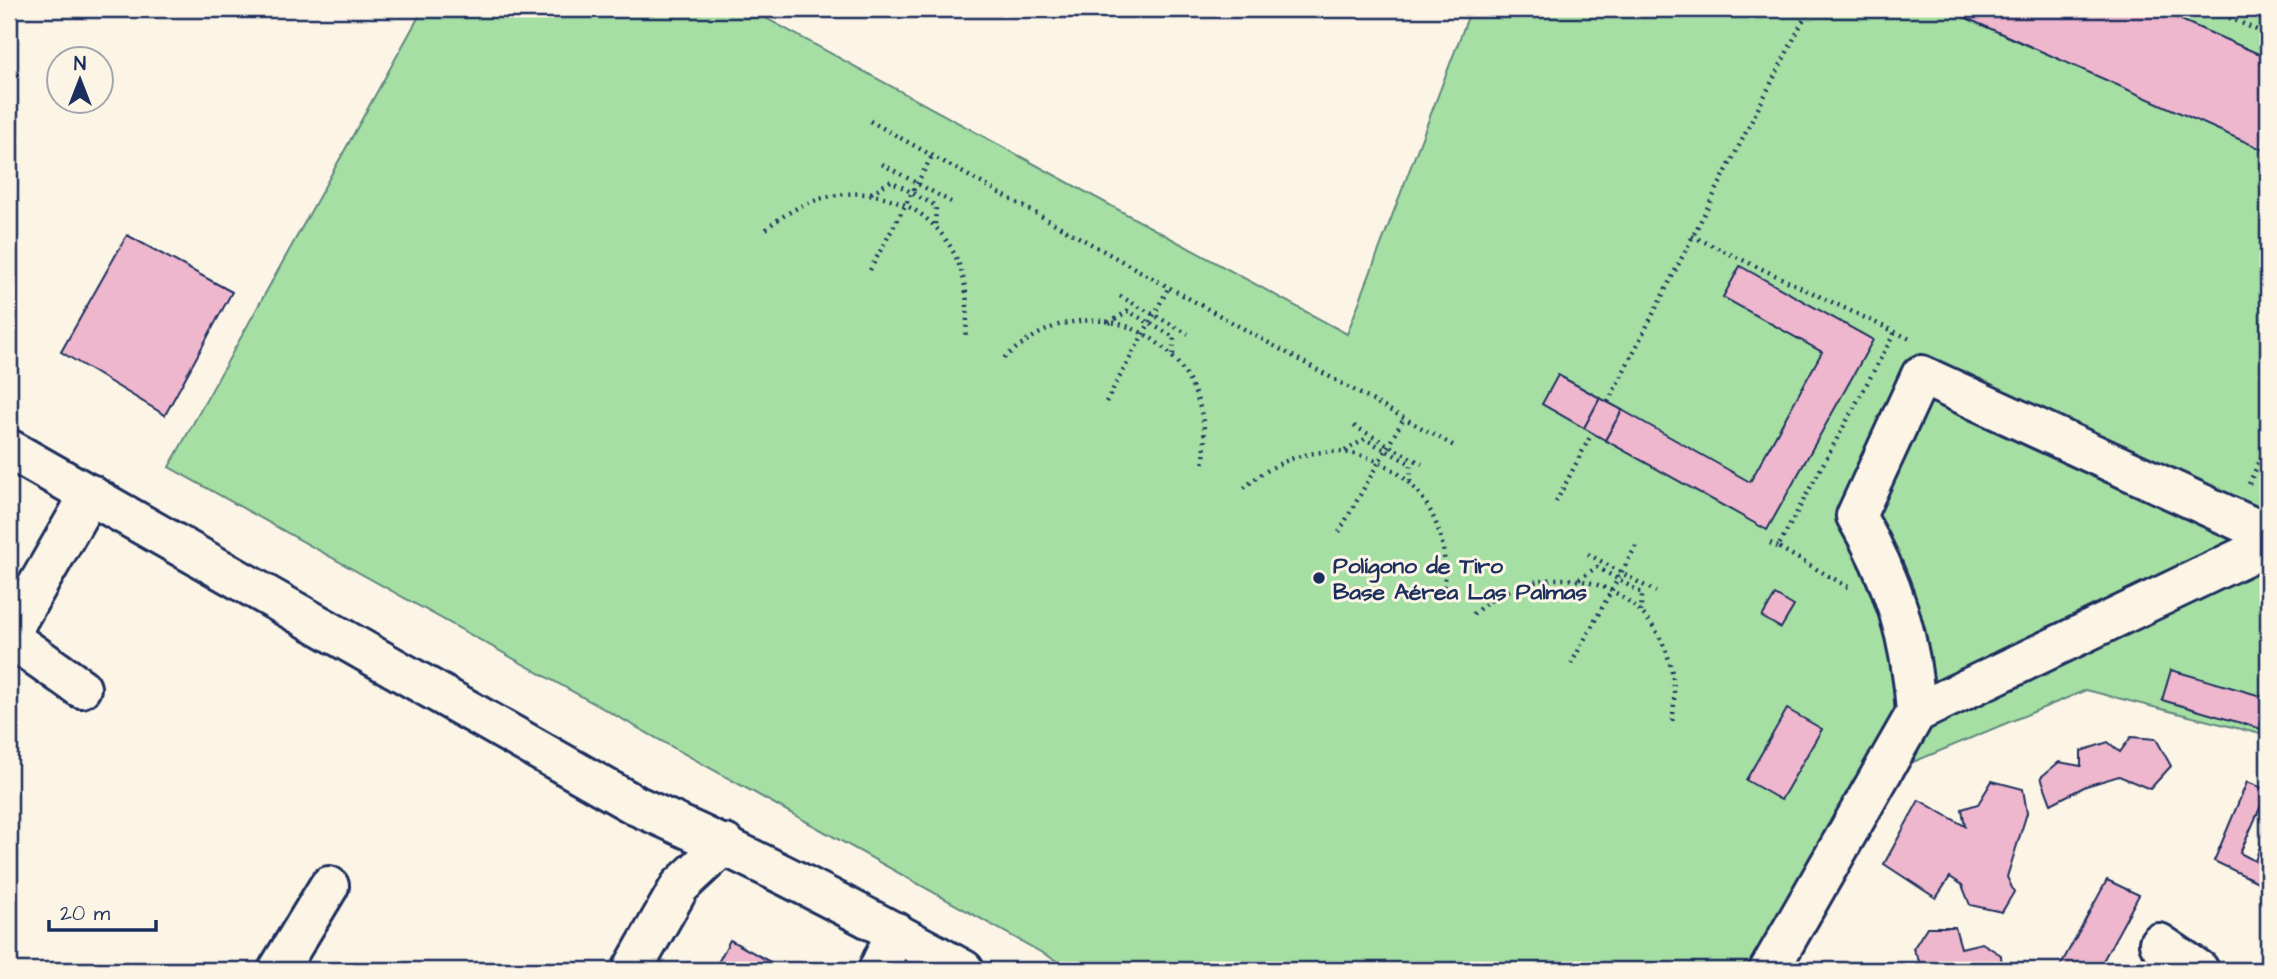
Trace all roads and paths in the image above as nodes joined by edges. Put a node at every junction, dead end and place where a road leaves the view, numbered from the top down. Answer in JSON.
{"nodes":[{"id":1,"x":1809,"y":9,"type":"edge"},
{"id":2,"x":2210,"y":9,"type":"edge"},
{"id":3,"x":2268,"y":35,"type":"edge"},
{"id":4,"x":870,"y":121,"type":"dead end"},
{"id":5,"x":932,"y":156,"type":"junction"},
{"id":6,"x":883,"y":164,"type":"dead end"},
{"id":7,"x":917,"y":183,"type":"junction"},
{"id":8,"x":912,"y":192,"type":"junction"},
{"id":9,"x":870,"y":194,"type":"junction"},
{"id":10,"x":951,"y":202,"type":"dead end"},
{"id":11,"x":905,"y":205,"type":"junction"},
{"id":12,"x":935,"y":228,"type":"junction"},
{"id":13,"x":766,"y":229,"type":"dead end"},
{"id":14,"x":870,"y":270,"type":"dead end"},
{"id":15,"x":1169,"y":287,"type":"junction"},
{"id":16,"x":1120,"y":296,"type":"dead end"},
{"id":17,"x":1154,"y":315,"type":"junction"},
{"id":18,"x":1150,"y":323,"type":"junction"},
{"id":19,"x":1109,"y":324,"type":"junction"},
{"id":20,"x":1895,"y":332,"type":"dead end"},
{"id":21,"x":1143,"y":334,"type":"junction"},
{"id":22,"x":1188,"y":334,"type":"dead end"},
{"id":23,"x":965,"y":337,"type":"dead end"},
{"id":24,"x":1173,"y":357,"type":"junction"},
{"id":25,"x":1004,"y":358,"type":"dead end"},
{"id":26,"x":1106,"y":402,"type":"dead end"},
{"id":27,"x":1608,"y":402,"type":"dead end"},
{"id":28,"x":1404,"y":418,"type":"junction"},
{"id":29,"x":1354,"y":426,"type":"dead end"},
{"id":30,"x":1592,"y":433,"type":"dead end"},
{"id":31,"x":1456,"y":447,"type":"dead end"},
{"id":32,"x":1387,"y":448,"type":"junction"},
{"id":33,"x":9,"y":449,"type":"edge"},
{"id":34,"x":1345,"y":452,"type":"junction"},
{"id":35,"x":1379,"y":463,"type":"junction"},
{"id":36,"x":1422,"y":464,"type":"dead end"},
{"id":37,"x":1203,"y":466,"type":"dead end"},
{"id":38,"x":1410,"y":483,"type":"junction"},
{"id":39,"x":1244,"y":488,"type":"dead end"},
{"id":40,"x":90,"y":494,"type":"junction"},
{"id":41,"x":1556,"y":502,"type":"dead end"},
{"id":42,"x":1339,"y":532,"type":"dead end"},
{"id":43,"x":2268,"y":534,"type":"edge"},
{"id":44,"x":1770,"y":543,"type":"dead end"},
{"id":45,"x":2268,"y":545,"type":"edge"},
{"id":46,"x":1636,"y":546,"type":"dead end"},
{"id":47,"x":1778,"y":547,"type":"junction"},
{"id":48,"x":1588,"y":554,"type":"dead end"},
{"id":49,"x":1622,"y":573,"type":"junction"},
{"id":50,"x":1578,"y":579,"type":"junction"},
{"id":51,"x":1618,"y":580,"type":"junction"},
{"id":52,"x":1850,"y":587,"type":"dead end"},
{"id":53,"x":1612,"y":590,"type":"junction"},
{"id":54,"x":1656,"y":592,"type":"dead end"},
{"id":55,"x":1443,"y":596,"type":"dead end"},
{"id":56,"x":1641,"y":612,"type":"junction"},
{"id":57,"x":1473,"y":614,"type":"dead end"},
{"id":58,"x":9,"y":636,"type":"edge"},
{"id":59,"x":1572,"y":664,"type":"dead end"},
{"id":60,"x":81,"y":688,"type":"dead end"},
{"id":61,"x":1916,"y":713,"type":"junction"},
{"id":62,"x":1672,"y":722,"type":"dead end"},
{"id":63,"x":733,"y":848,"type":"junction"},
{"id":64,"x":329,"y":886,"type":"dead end"},
{"id":65,"x":896,"y":933,"type":"junction"},
{"id":66,"x":2159,"y":943,"type":"dead end"},
{"id":67,"x":278,"y":970,"type":"edge"},
{"id":68,"x":632,"y":970,"type":"edge"},
{"id":69,"x":663,"y":970,"type":"edge"},
{"id":70,"x":878,"y":970,"type":"edge"},
{"id":71,"x":964,"y":970,"type":"edge"},
{"id":72,"x":1769,"y":970,"type":"edge"},
{"id":73,"x":2199,"y":970,"type":"edge"}],
"edges":[{"from":1,"to":27,"type":"path"},
{"from":2,"to":3,"type":"path"},
{"from":4,"to":5,"type":"path"},
{"from":5,"to":7,"type":"path"},
{"from":5,"to":15,"type":"path"},
{"from":6,"to":7,"type":"path"},
{"from":7,"to":8,"type":"path"},
{"from":7,"to":10,"type":"path"},
{"from":8,"to":9,"type":"path"},
{"from":8,"to":11,"type":"path"},
{"from":8,"to":12,"type":"path"},
{"from":9,"to":11,"type":"path"},
{"from":9,"to":13,"type":"path"},
{"from":11,"to":12,"type":"path"},
{"from":11,"to":14,"type":"path"},
{"from":12,"to":23,"type":"path"},
{"from":15,"to":17,"type":"path"},
{"from":15,"to":28,"type":"path"},
{"from":16,"to":17,"type":"path"},
{"from":17,"to":18,"type":"path"},
{"from":17,"to":22,"type":"path"},
{"from":18,"to":19,"type":"path"},
{"from":18,"to":21,"type":"path"},
{"from":18,"to":24,"type":"path"},
{"from":19,"to":21,"type":"path"},
{"from":19,"to":25,"type":"path"},
{"from":20,"to":47,"type":"path"},
{"from":21,"to":24,"type":"path"},
{"from":21,"to":26,"type":"path"},
{"from":24,"to":37,"type":"path"},
{"from":28,"to":31,"type":"path"},
{"from":28,"to":32,"type":"path"},
{"from":29,"to":32,"type":"path"},
{"from":30,"to":41,"type":"path"},
{"from":32,"to":34,"type":"path"},
{"from":32,"to":35,"type":"path"},
{"from":32,"to":36,"type":"path"},
{"from":32,"to":38,"type":"path"},
{"from":33,"to":40,"type":"lane"},
{"from":34,"to":35,"type":"path"},
{"from":34,"to":39,"type":"path"},
{"from":35,"to":38,"type":"path"},
{"from":35,"to":42,"type":"path"},
{"from":38,"to":55,"type":"path"},
{"from":40,"to":58,"type":"lane"},
{"from":40,"to":63,"type":"lane"},
{"from":43,"to":61,"type":"lane"},
{"from":44,"to":47,"type":"path"},
{"from":45,"to":61,"type":"lane"},
{"from":46,"to":49,"type":"path"},
{"from":47,"to":52,"type":"path"},
{"from":48,"to":49,"type":"path"},
{"from":49,"to":51,"type":"path"},
{"from":49,"to":54,"type":"path"},
{"from":50,"to":51,"type":"path"},
{"from":50,"to":53,"type":"path"},
{"from":50,"to":57,"type":"path"},
{"from":51,"to":53,"type":"path"},
{"from":51,"to":56,"type":"path"},
{"from":53,"to":56,"type":"path"},
{"from":53,"to":59,"type":"path"},
{"from":56,"to":62,"type":"path"},
{"from":58,"to":60,"type":"lane"},
{"from":61,"to":72,"type":"lane"},
{"from":63,"to":65,"type":"lane"},
{"from":63,"to":68,"type":"lane"},
{"from":63,"to":69,"type":"lane"},
{"from":64,"to":67,"type":"lane"},
{"from":65,"to":70,"type":"lane"},
{"from":65,"to":71,"type":"lane"},
{"from":66,"to":73,"type":"lane"}]}
